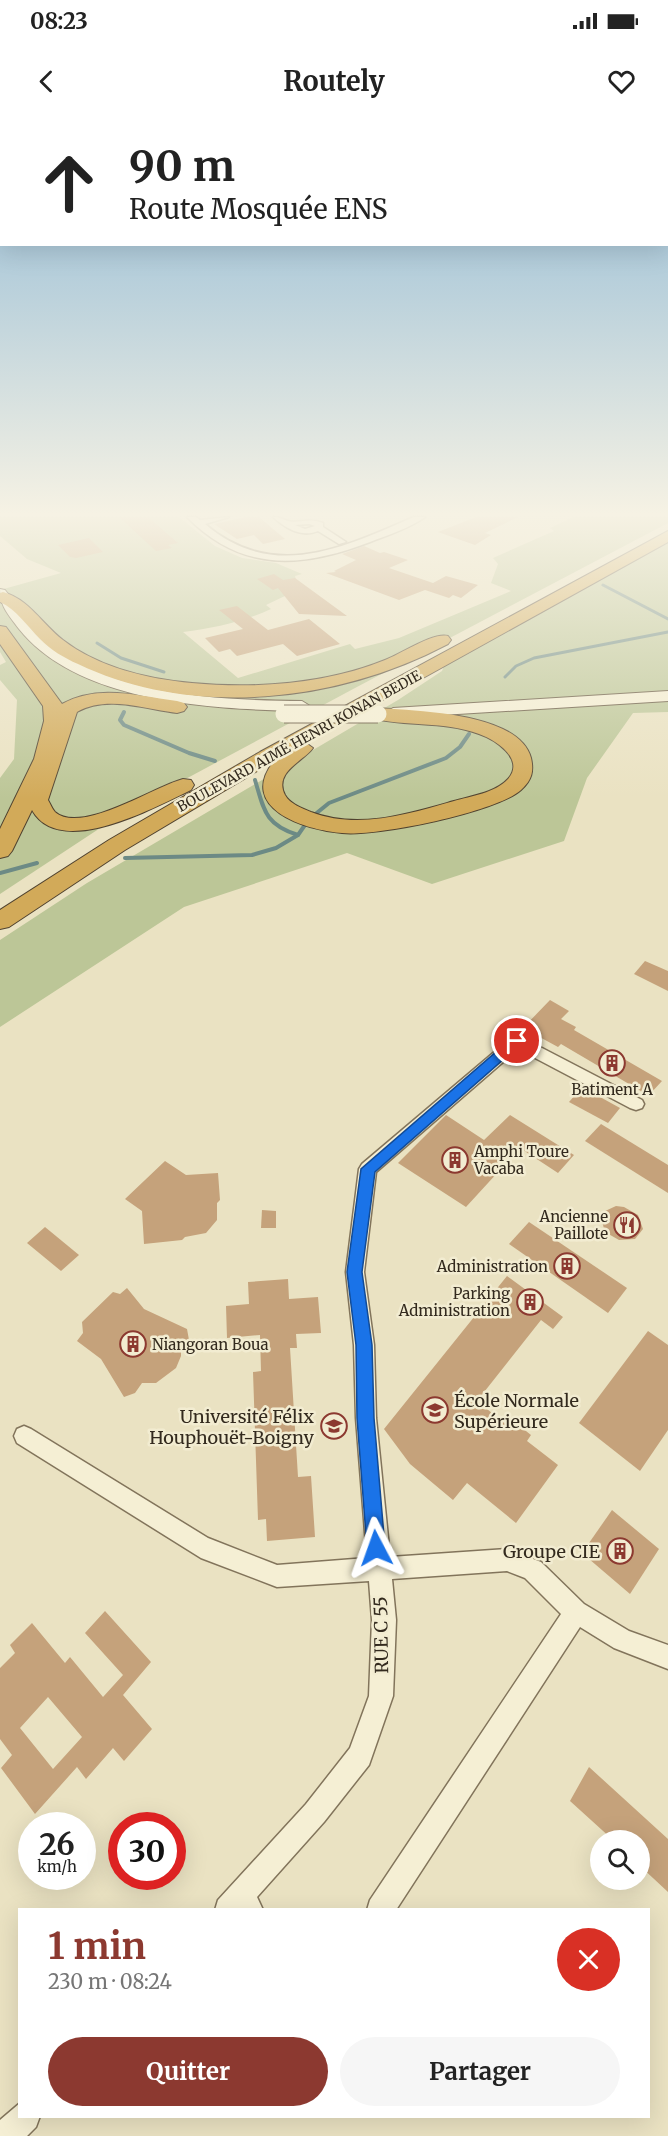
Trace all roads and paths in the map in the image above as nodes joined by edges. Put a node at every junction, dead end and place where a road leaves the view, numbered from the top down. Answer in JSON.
{"nodes":[{"id":1,"x":15,"y":611,"type":"edge"},
{"id":2,"x":25,"y":611,"type":"edge"},
{"id":3,"x":496,"y":611,"type":"edge"},
{"id":4,"x":514,"y":611,"type":"edge"},
{"id":5,"x":533,"y":611,"type":"edge"},
{"id":6,"x":0,"y":617,"type":"edge"},
{"id":7,"x":0,"y":631,"type":"edge"},
{"id":8,"x":442,"y":662,"type":"junction"},
{"id":9,"x":668,"y":687,"type":"edge"},
{"id":10,"x":668,"y":696,"type":"edge"},
{"id":11,"x":177,"y":707,"type":"junction"},
{"id":12,"x":383,"y":710,"type":"junction"},
{"id":13,"x":264,"y":746,"type":"junction"},
{"id":14,"x":0,"y":851,"type":"edge"},
{"id":15,"x":79,"y":861,"type":"junction"},
{"id":16,"x":0,"y":906,"type":"edge"},
{"id":17,"x":0,"y":921,"type":"edge"},
{"id":18,"x":636,"y":1104,"type":"dead end"},
{"id":19,"x":24,"y":1436,"type":"dead end"},
{"id":20,"x":378,"y":1570,"type":"junction"},
{"id":21,"x":576,"y":1612,"type":"junction"},
{"id":22,"x":668,"y":1657,"type":"edge"},
{"id":23,"x":240,"y":1905,"type":"edge"},
{"id":24,"x":381,"y":1908,"type":"edge"}],
"edges":[{"from":1,"to":12,"type":"main road"},
{"from":2,"to":3,"type":"highway"},
{"from":4,"to":13,"type":"highway","name":"BOULEVARD AIMÉ HENRI KONAN BEDIE"},
{"from":5,"to":8,"type":"highway","name":"BOULEVARD AIMÉ HENRI KONAN BEDIE"},
{"from":6,"to":11,"type":"main road"},
{"from":7,"to":14,"type":"highway"},
{"from":8,"to":12,"type":"highway"},
{"from":8,"to":15,"type":"highway","name":"BOULEVARD AIMÉ HENRI KONAN BEDIE"},
{"from":9,"to":12,"type":"main road"},
{"from":10,"to":12,"type":"main road"},
{"from":11,"to":12,"type":"main road","bridge":true},
{"from":11,"to":13,"type":"highway"},
{"from":13,"to":15,"type":"highway","name":"BOULEVARD AIMÉ HENRI KONAN BEDIE"},
{"from":15,"to":16,"type":"highway","name":"BOULEVARD AIMÉ HENRI KONAN BEDIE"},
{"from":15,"to":17,"type":"highway","name":"BOULEVARD AIMÉ HENRI KONAN BEDIE"},
{"from":18,"to":20,"type":"street","name":"RUE C 55"},
{"from":19,"to":20,"type":"street"},
{"from":20,"to":21,"type":"street"},
{"from":20,"to":23,"type":"street","name":"RUE C 55"},
{"from":21,"to":22,"type":"street"},
{"from":21,"to":24,"type":"street"}]}
